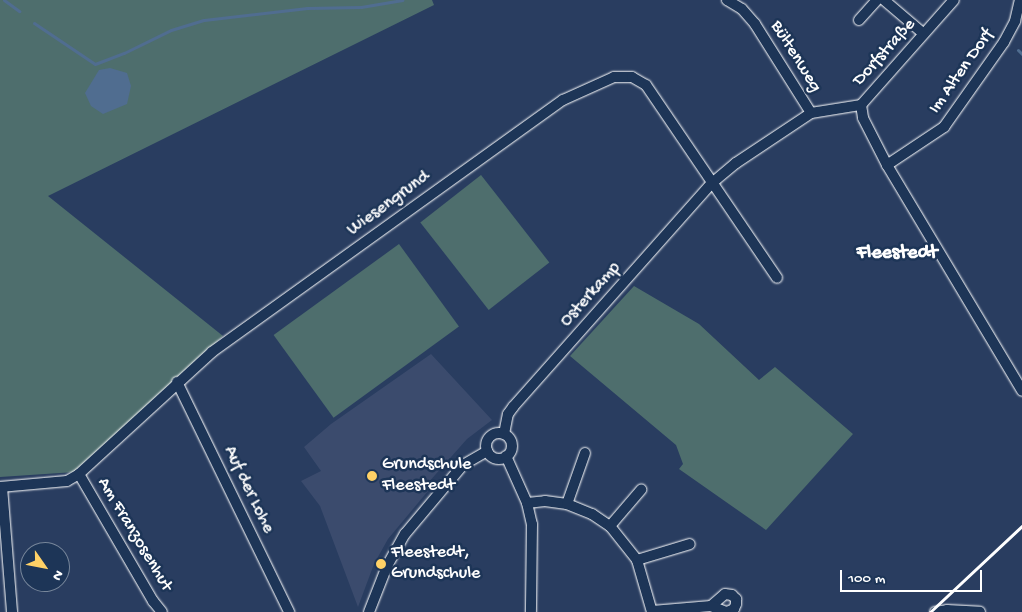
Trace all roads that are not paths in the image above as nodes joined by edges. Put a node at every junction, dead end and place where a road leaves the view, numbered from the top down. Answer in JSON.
{"nodes":[{"id":1,"x":727,"y":0,"type":"edge"},
{"id":2,"x":877,"y":0,"type":"edge"},
{"id":3,"x":884,"y":0,"type":"edge"},
{"id":4,"x":954,"y":0,"type":"edge"},
{"id":5,"x":1020,"y":0,"type":"edge"},
{"id":6,"x":859,"y":20,"type":"dead end"},
{"id":7,"x":924,"y":34,"type":"junction"},
{"id":8,"x":860,"y":105,"type":"junction"},
{"id":9,"x":810,"y":113,"type":"junction"},
{"id":10,"x":887,"y":165,"type":"junction"},
{"id":11,"x":712,"y":183,"type":"junction"},
{"id":12,"x":777,"y":278,"type":"dead end"},
{"id":13,"x":177,"y":382,"type":"junction"},
{"id":14,"x":1022,"y":390,"type":"edge"},
{"id":15,"x":504,"y":434,"type":"junction"},
{"id":16,"x":487,"y":451,"type":"junction"},
{"id":17,"x":585,"y":453,"type":"dead end"},
{"id":18,"x":506,"y":456,"type":"junction"},
{"id":19,"x":79,"y":474,"type":"junction"},
{"id":20,"x":1,"y":487,"type":"edge"},
{"id":21,"x":641,"y":490,"type":"dead end"},
{"id":22,"x":527,"y":503,"type":"junction"},
{"id":23,"x":567,"y":504,"type":"junction"},
{"id":24,"x":610,"y":526,"type":"junction"},
{"id":25,"x":690,"y":544,"type":"dead end"},
{"id":26,"x":638,"y":560,"type":"junction"},
{"id":27,"x":711,"y":606,"type":"junction"},
{"id":28,"x":652,"y":611,"type":"edge"},
{"id":29,"x":12,"y":612,"type":"edge"},
{"id":30,"x":162,"y":612,"type":"edge"},
{"id":31,"x":290,"y":612,"type":"edge"},
{"id":32,"x":369,"y":612,"type":"edge"},
{"id":33,"x":531,"y":612,"type":"edge"},
{"id":34,"x":726,"y":612,"type":"edge"},
{"id":35,"x":935,"y":612,"type":"edge"},
{"id":36,"x":980,"y":612,"type":"edge"}],
"edges":[{"from":1,"to":9,"type":"street","name":"Bültenweg"},
{"from":2,"to":6,"type":"street"},
{"from":3,"to":7,"type":"street"},
{"from":4,"to":7,"type":"street","name":"Dorfstraße"},
{"from":5,"to":10,"type":"street","name":"Im Alten Dorf"},
{"from":7,"to":8,"type":"street","name":"Dorfstraße"},
{"from":8,"to":9,"type":"street","name":"Osterkamp"},
{"from":8,"to":10,"type":"street"},
{"from":9,"to":11,"type":"street","name":"Osterkamp"},
{"from":10,"to":14,"type":"street"},
{"from":11,"to":12,"type":"street"},
{"from":11,"to":13,"type":"street","name":"Wiesengrund"},
{"from":11,"to":15,"type":"street","name":"Osterkamp"},
{"from":13,"to":19,"type":"street","name":"Wiesengrund"},
{"from":13,"to":31,"type":"street","name":"Auf der Lohe"},
{"from":15,"to":16,"type":"street"},
{"from":15,"to":18,"type":"street","name":"Osterkamp"},
{"from":16,"to":18,"type":"street"},
{"from":16,"to":32,"type":"street"},
{"from":17,"to":23,"type":"street"},
{"from":18,"to":22,"type":"street"},
{"from":19,"to":20,"type":"street"},
{"from":19,"to":30,"type":"street","name":"Am Franzosenhut"},
{"from":20,"to":29,"type":"street"},
{"from":21,"to":24,"type":"street"},
{"from":22,"to":23,"type":"street"},
{"from":22,"to":33,"type":"street"},
{"from":23,"to":24,"type":"street"},
{"from":24,"to":26,"type":"street"},
{"from":25,"to":26,"type":"street"},
{"from":26,"to":28,"type":"street"},
{"from":27,"to":28,"type":"street"},
{"from":27,"to":34,"type":"street"},
{"from":27,"to":34,"type":"street"},
{"from":35,"to":36,"type":"street"}]}
